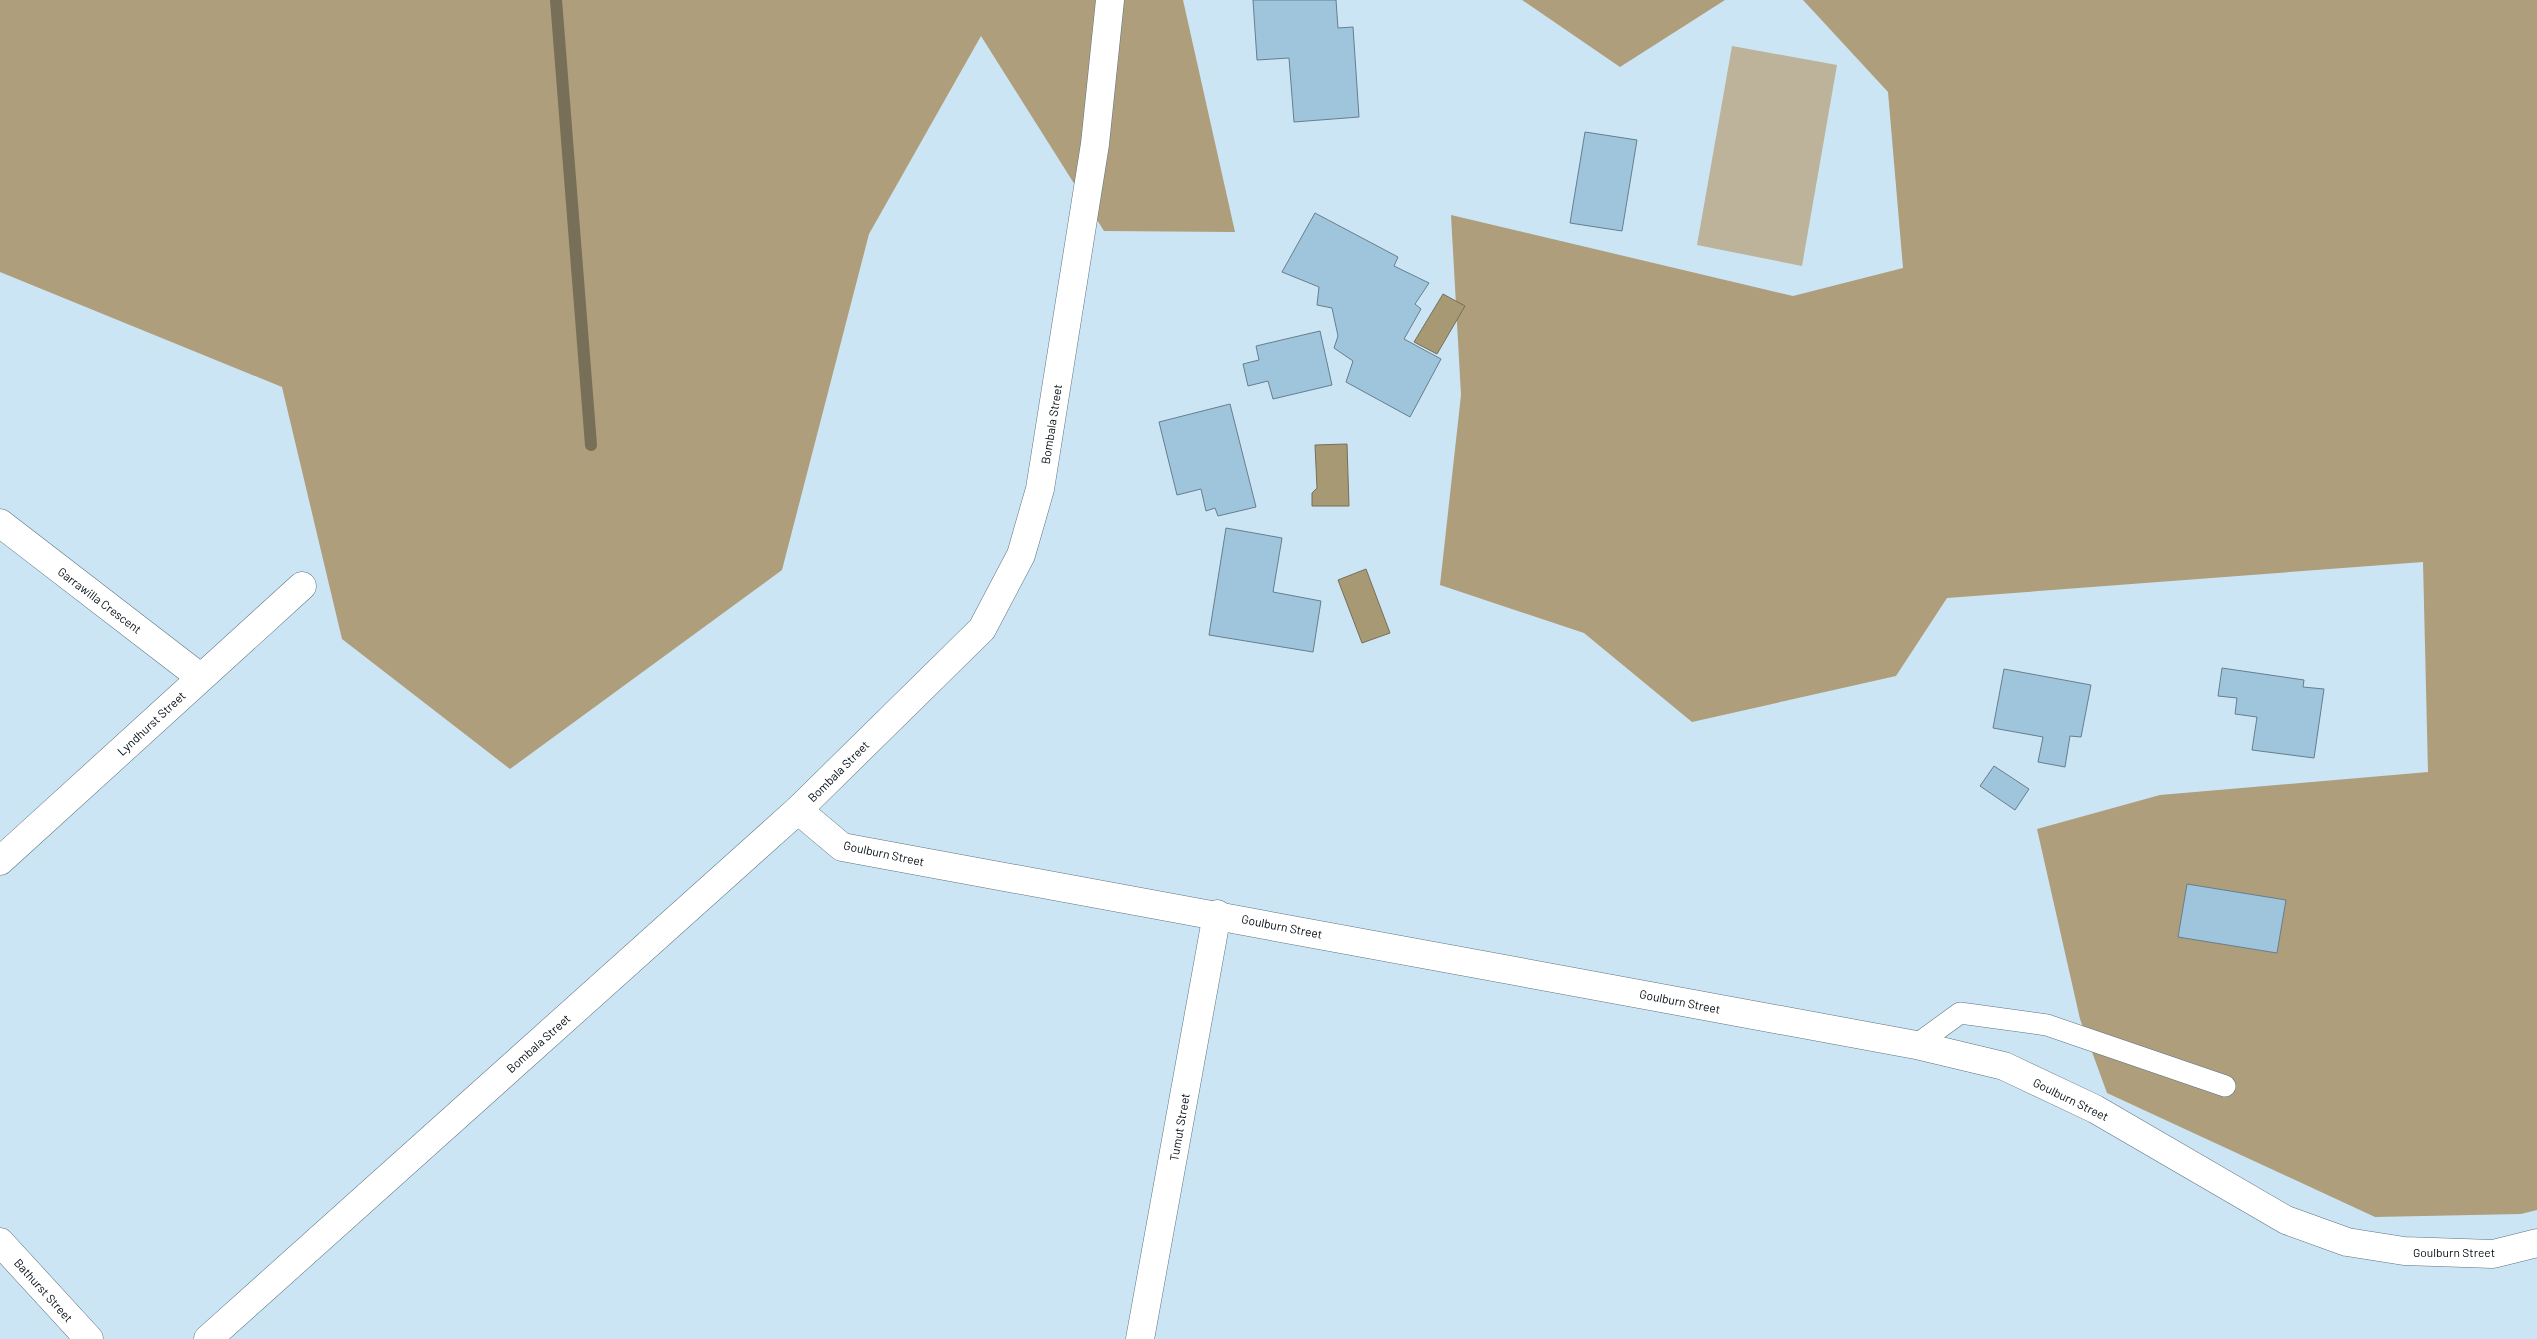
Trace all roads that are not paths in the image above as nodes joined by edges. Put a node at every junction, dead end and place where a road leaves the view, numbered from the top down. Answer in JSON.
{"nodes":[{"id":1,"x":1110,"y":0,"type":"edge"},
{"id":2,"x":0,"y":524,"type":"edge"},
{"id":3,"x":302,"y":586,"type":"dead end"},
{"id":4,"x":200,"y":677,"type":"junction"},
{"id":5,"x":798,"y":810,"type":"junction"},
{"id":6,"x":0,"y":861,"type":"edge"},
{"id":7,"x":1217,"y":914,"type":"junction"},
{"id":8,"x":1916,"y":1045,"type":"junction"},
{"id":9,"x":2225,"y":1086,"type":"dead end"},
{"id":10,"x":0,"y":1242,"type":"edge"},
{"id":11,"x":2537,"y":1243,"type":"edge"},
{"id":12,"x":89,"y":1339,"type":"edge"},
{"id":13,"x":208,"y":1339,"type":"edge"},
{"id":14,"x":1140,"y":1339,"type":"edge"}],
"edges":[{"from":1,"to":5,"type":"street","name":"Bombala Street"},
{"from":2,"to":4,"type":"street","name":"Garrawilla Crescent"},
{"from":3,"to":4,"type":"street","name":"Lyndhurst Street"},
{"from":4,"to":6,"type":"street","name":"Lyndhurst Street"},
{"from":5,"to":7,"type":"street","name":"Goulburn Street"},
{"from":5,"to":13,"type":"street","name":"Bombala Street"},
{"from":7,"to":8,"type":"street","name":"Goulburn Street"},
{"from":7,"to":14,"type":"street","name":"Tumut Street"},
{"from":8,"to":9,"type":"lane"},
{"from":8,"to":11,"type":"street","name":"Goulburn Street"},
{"from":10,"to":12,"type":"street","name":"Bathurst Street"}]}
